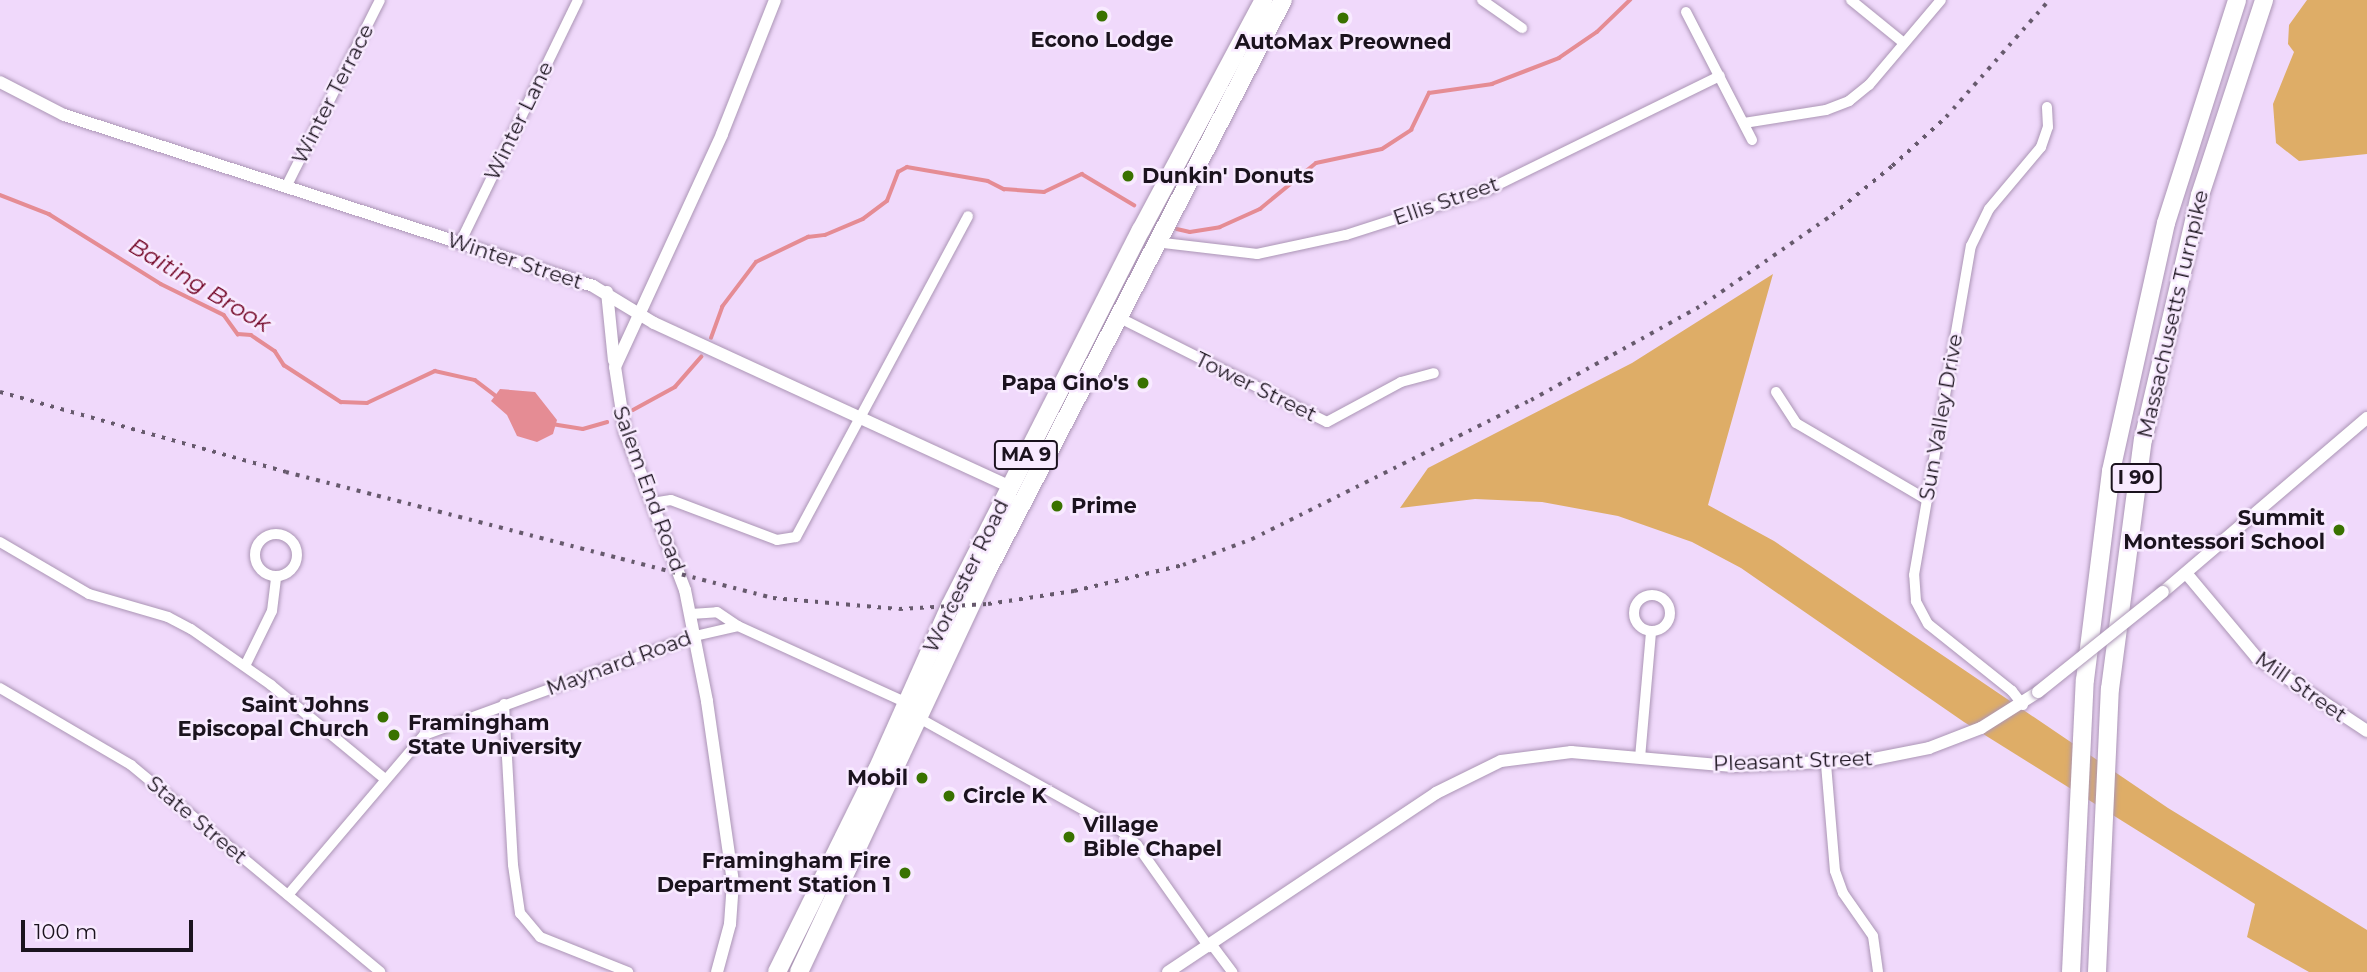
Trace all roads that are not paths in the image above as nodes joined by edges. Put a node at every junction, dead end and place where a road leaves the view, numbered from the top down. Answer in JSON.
{"nodes":[{"id":1,"x":380,"y":0,"type":"edge"},
{"id":2,"x":578,"y":0,"type":"edge"},
{"id":3,"x":775,"y":0,"type":"edge"},
{"id":4,"x":1264,"y":0,"type":"edge"},
{"id":5,"x":1283,"y":0,"type":"edge"},
{"id":6,"x":1482,"y":0,"type":"edge"},
{"id":7,"x":1852,"y":0,"type":"edge"},
{"id":8,"x":1941,"y":0,"type":"edge"},
{"id":9,"x":2237,"y":0,"type":"edge"},
{"id":10,"x":2264,"y":0,"type":"edge"},
{"id":11,"x":1686,"y":12,"type":"dead end"},
{"id":12,"x":1522,"y":28,"type":"dead end"},
{"id":13,"x":1904,"y":43,"type":"junction"},
{"id":14,"x":1720,"y":76,"type":"junction"},
{"id":15,"x":0,"y":82,"type":"edge"},
{"id":16,"x":2047,"y":107,"type":"dead end"},
{"id":17,"x":1744,"y":123,"type":"junction"},
{"id":18,"x":1752,"y":140,"type":"dead end"},
{"id":19,"x":286,"y":187,"type":"junction"},
{"id":20,"x":968,"y":216,"type":"dead end"},
{"id":21,"x":1154,"y":242,"type":"junction"},
{"id":22,"x":460,"y":243,"type":"junction"},
{"id":23,"x":607,"y":292,"type":"junction"},
{"id":24,"x":637,"y":312,"type":"junction"},
{"id":25,"x":1116,"y":316,"type":"junction"},
{"id":26,"x":615,"y":367,"type":"junction"},
{"id":27,"x":1434,"y":373,"type":"dead end"},
{"id":28,"x":1776,"y":392,"type":"dead end"},
{"id":29,"x":2367,"y":418,"type":"edge"},
{"id":30,"x":860,"y":420,"type":"junction"},
{"id":31,"x":1010,"y":487,"type":"junction"},
{"id":32,"x":1927,"y":500,"type":"junction"},
{"id":33,"x":652,"y":503,"type":"junction"},
{"id":34,"x":0,"y":542,"type":"edge"},
{"id":35,"x":2186,"y":573,"type":"junction"},
{"id":36,"x":276,"y":576,"type":"junction"},
{"id":37,"x":691,"y":614,"type":"junction"},
{"id":38,"x":738,"y":626,"type":"junction"},
{"id":39,"x":1651,"y":631,"type":"dead end"},
{"id":40,"x":695,"y":636,"type":"junction"},
{"id":41,"x":245,"y":666,"type":"junction"},
{"id":42,"x":0,"y":688,"type":"edge"},
{"id":43,"x":907,"y":702,"type":"junction"},
{"id":44,"x":504,"y":704,"type":"junction"},
{"id":45,"x":2023,"y":705,"type":"junction"},
{"id":46,"x":919,"y":718,"type":"junction"},
{"id":47,"x":2367,"y":731,"type":"edge"},
{"id":48,"x":1640,"y":758,"type":"junction"},
{"id":49,"x":1826,"y":764,"type":"junction"},
{"id":50,"x":384,"y":778,"type":"junction"},
{"id":51,"x":842,"y":881,"type":"junction"},
{"id":52,"x":288,"y":895,"type":"junction"},
{"id":53,"x":804,"y":918,"type":"junction"},
{"id":54,"x":1211,"y":946,"type":"junction"},
{"id":55,"x":380,"y":972,"type":"edge"},
{"id":56,"x":628,"y":972,"type":"edge"},
{"id":57,"x":717,"y":972,"type":"edge"},
{"id":58,"x":768,"y":972,"type":"edge"},
{"id":59,"x":777,"y":972,"type":"edge"},
{"id":60,"x":799,"y":972,"type":"edge"},
{"id":61,"x":809,"y":972,"type":"edge"},
{"id":62,"x":1168,"y":972,"type":"edge"},
{"id":63,"x":1232,"y":972,"type":"edge"},
{"id":64,"x":1878,"y":972,"type":"edge"},
{"id":65,"x":2071,"y":972,"type":"edge"},
{"id":66,"x":2097,"y":972,"type":"edge"}],
"edges":[{"from":1,"to":19,"type":"street","name":"Winter Terrace"},
{"from":2,"to":22,"type":"street","name":"Winter Lane"},
{"from":3,"to":24,"type":"main road","name":"Salem End Road"},
{"from":4,"to":31,"type":"highway","name":"Worcester Road","number":"MA 9"},
{"from":5,"to":21,"type":"highway","name":"Worcester Road","number":"MA 9"},
{"from":6,"to":12,"type":"street"},
{"from":7,"to":13,"type":"street"},
{"from":8,"to":13,"type":"street"},
{"from":9,"to":65,"type":"highway","name":"Massachusetts Turnpike","number":"I 90"},
{"from":10,"to":66,"type":"highway","name":"Massachusetts Turnpike","number":"I 90"},
{"from":11,"to":14,"type":"street"},
{"from":13,"to":17,"type":"street"},
{"from":14,"to":17,"type":"street"},
{"from":14,"to":21,"type":"street","name":"Ellis Street"},
{"from":15,"to":19,"type":"main road","name":"Winter Street"},
{"from":16,"to":32,"type":"street","name":"Sun Valley Drive"},
{"from":17,"to":18,"type":"street"},
{"from":19,"to":22,"type":"main road","name":"Winter Street"},
{"from":20,"to":30,"type":"street"},
{"from":21,"to":25,"type":"highway","name":"Worcester Road","number":"MA 9"},
{"from":22,"to":23,"type":"main road","name":"Winter Street"},
{"from":23,"to":24,"type":"main road","name":"Winter Street"},
{"from":23,"to":26,"type":"main road"},
{"from":24,"to":26,"type":"main road","name":"Salem End Road"},
{"from":24,"to":30,"type":"main road","name":"Winter Street"},
{"from":25,"to":27,"type":"street","name":"Tower Street"},
{"from":25,"to":46,"type":"highway","name":"Worcester Road","number":"MA 9"},
{"from":26,"to":33,"type":"main road","name":"Salem End Road"},
{"from":28,"to":32,"type":"street"},
{"from":29,"to":35,"type":"main road","name":"Pleasant Street"},
{"from":30,"to":31,"type":"main road","name":"Winter Street"},
{"from":30,"to":33,"type":"street"},
{"from":31,"to":43,"type":"highway","name":"Worcester Road","number":"MA 9"},
{"from":32,"to":45,"type":"street","name":"Sun Valley Drive"},
{"from":33,"to":37,"type":"main road","name":"Salem End Road"},
{"from":34,"to":41,"type":"street"},
{"from":35,"to":45,"type":"main road","name":"Pleasant Street","bridge":true},
{"from":35,"to":47,"type":"main road","name":"Mill Street"},
{"from":36,"to":36,"type":"street"},
{"from":36,"to":41,"type":"street"},
{"from":37,"to":38,"type":"street","name":"Maynard Road"},
{"from":37,"to":40,"type":"main road","name":"Salem End Road"},
{"from":38,"to":40,"type":"street","name":"Maynard Road"},
{"from":38,"to":43,"type":"street","name":"Maynard Road"},
{"from":39,"to":48,"type":"street"},
{"from":40,"to":44,"type":"street","name":"Maynard Road"},
{"from":40,"to":57,"type":"main road","name":"Salem End Road"},
{"from":41,"to":50,"type":"street"},
{"from":42,"to":52,"type":"street","name":"State Street"},
{"from":43,"to":53,"type":"highway","name":"Worcester Road","number":"MA 9"},
{"from":44,"to":50,"type":"street","name":"Maynard Road"},
{"from":44,"to":56,"type":"street"},
{"from":45,"to":49,"type":"main road","name":"Pleasant Street"},
{"from":46,"to":51,"type":"highway","name":"Worcester Road","number":"MA 9"},
{"from":46,"to":54,"type":"street"},
{"from":48,"to":49,"type":"main road","name":"Pleasant Street"},
{"from":48,"to":54,"type":"main road","name":"Pleasant Street"},
{"from":49,"to":64,"type":"street"},
{"from":50,"to":52,"type":"street","name":"Maynard Road"},
{"from":51,"to":60,"type":"highway","name":"Worcester Road","number":"MA 9"},
{"from":51,"to":61,"type":"highway"},
{"from":52,"to":55,"type":"street","name":"State Street"},
{"from":53,"to":58,"type":"highway"},
{"from":53,"to":59,"type":"highway","name":"Worcester Road","number":"MA 9"},
{"from":54,"to":62,"type":"main road","name":"Pleasant Street"},
{"from":54,"to":63,"type":"street"}]}
